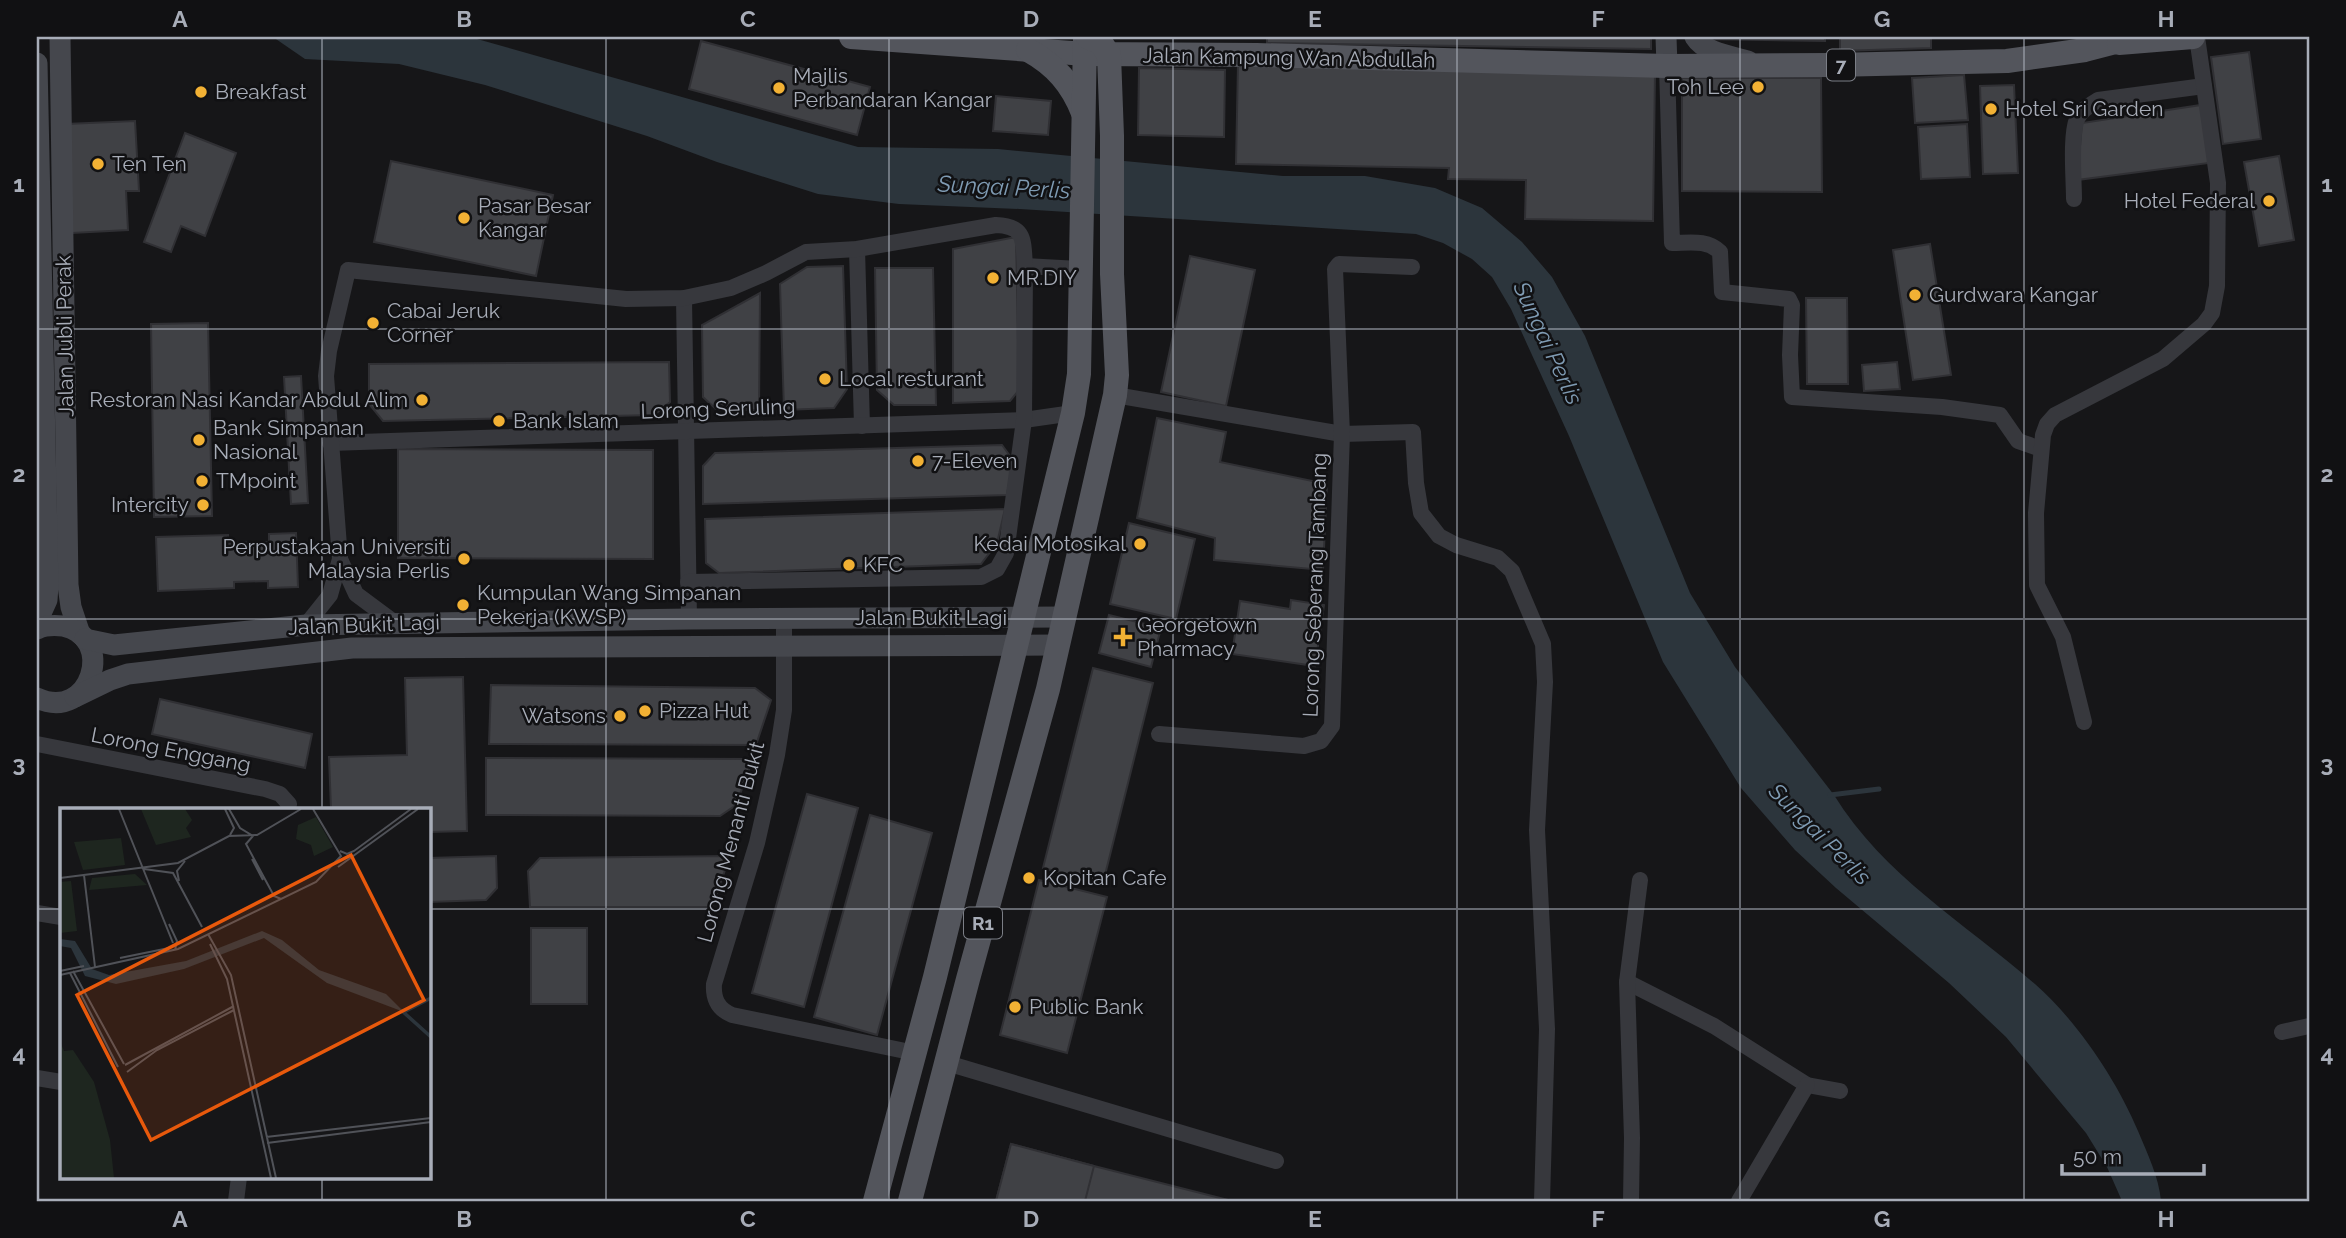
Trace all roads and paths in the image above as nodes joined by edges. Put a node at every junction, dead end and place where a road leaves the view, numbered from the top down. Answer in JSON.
{"nodes":[{"id":1,"x":60,"y":37,"type":"edge"},
{"id":2,"x":1667,"y":37,"type":"edge"},
{"id":3,"x":1695,"y":37,"type":"edge"},
{"id":4,"x":2195,"y":37,"type":"edge"},
{"id":5,"x":871,"y":38,"type":"edge"},
{"id":6,"x":2123,"y":40,"type":"edge"},
{"id":7,"x":1099,"y":44,"type":"edge"},
{"id":8,"x":1024,"y":48,"type":"junction"},
{"id":9,"x":37,"y":63,"type":"edge"},
{"id":10,"x":1763,"y":65,"type":"junction"},
{"id":11,"x":1667,"y":66,"type":"junction"},
{"id":12,"x":2204,"y":86,"type":"junction"},
{"id":13,"x":1085,"y":125,"type":"junction"},
{"id":14,"x":2074,"y":199,"type":"dead end"},
{"id":15,"x":857,"y":249,"type":"junction"},
{"id":16,"x":1024,"y":266,"type":"junction"},
{"id":17,"x":1412,"y":267,"type":"dead end"},
{"id":18,"x":1079,"y":269,"type":"junction"},
{"id":19,"x":684,"y":298,"type":"junction"},
{"id":20,"x":1115,"y":395,"type":"junction"},
{"id":21,"x":1073,"y":413,"type":"junction"},
{"id":22,"x":1024,"y":420,"type":"junction"},
{"id":23,"x":862,"y":426,"type":"junction"},
{"id":24,"x":686,"y":432,"type":"junction"},
{"id":25,"x":1342,"y":434,"type":"junction"},
{"id":26,"x":330,"y":443,"type":"junction"},
{"id":27,"x":2041,"y":449,"type":"junction"},
{"id":28,"x":340,"y":559,"type":"junction"},
{"id":29,"x":688,"y":582,"type":"junction"},
{"id":30,"x":1065,"y":617,"type":"junction"},
{"id":31,"x":1023,"y":618,"type":"junction"},
{"id":32,"x":689,"y":619,"type":"junction"},
{"id":33,"x":784,"y":619,"type":"junction"},
{"id":34,"x":37,"y":622,"type":"edge"},
{"id":35,"x":395,"y":623,"type":"junction"},
{"id":36,"x":306,"y":625,"type":"junction"},
{"id":37,"x":37,"y":629,"type":"edge"},
{"id":38,"x":82,"y":637,"type":"junction"},
{"id":39,"x":1015,"y":645,"type":"junction"},
{"id":40,"x":1058,"y":645,"type":"junction"},
{"id":41,"x":783,"y":646,"type":"junction"},
{"id":42,"x":75,"y":697,"type":"junction"},
{"id":43,"x":37,"y":698,"type":"edge"},
{"id":44,"x":2084,"y":722,"type":"dead end"},
{"id":45,"x":1159,"y":734,"type":"dead end"},
{"id":46,"x":37,"y":744,"type":"edge"},
{"id":47,"x":288,"y":808,"type":"edge"},
{"id":48,"x":1640,"y":880,"type":"dead end"},
{"id":49,"x":37,"y":912,"type":"edge"},
{"id":50,"x":60,"y":916,"type":"edge"},
{"id":51,"x":1627,"y":982,"type":"junction"},
{"id":52,"x":2309,"y":1026,"type":"edge"},
{"id":53,"x":2282,"y":1032,"type":"dead end"},
{"id":54,"x":915,"y":1053,"type":"junction"},
{"id":55,"x":947,"y":1063,"type":"junction"},
{"id":56,"x":37,"y":1078,"type":"edge"},
{"id":57,"x":60,"y":1082,"type":"edge"},
{"id":58,"x":1807,"y":1085,"type":"junction"},
{"id":59,"x":1840,"y":1091,"type":"dead end"},
{"id":60,"x":1276,"y":1161,"type":"dead end"},
{"id":61,"x":239,"y":1178,"type":"edge"},
{"id":62,"x":236,"y":1201,"type":"edge"},
{"id":63,"x":875,"y":1201,"type":"edge"},
{"id":64,"x":910,"y":1201,"type":"edge"},
{"id":65,"x":1542,"y":1201,"type":"edge"},
{"id":66,"x":1631,"y":1201,"type":"edge"},
{"id":67,"x":1739,"y":1201,"type":"edge"}],
"edges":[{"from":1,"to":38,"type":"street","name":"Jalan Jubli Perak"},
{"from":2,"to":11,"type":"street"},
{"from":3,"to":10,"type":"street"},
{"from":4,"to":6,"type":"main road","number":"7"},
{"from":4,"to":12,"type":"street"},
{"from":5,"to":8,"type":"main road"},
{"from":6,"to":10,"type":"main road","number":"7"},
{"from":7,"to":8,"type":"main road"},
{"from":7,"to":11,"type":"main road","name":"Jalan Kampung Wan Abdullah","number":"7"},
{"from":7,"to":13,"type":"main road","number":"R1"},
{"from":7,"to":20,"type":"main road","number":"R1"},
{"from":8,"to":13,"type":"main road"},
{"from":9,"to":34,"type":"street","name":"Jalan Jubli Perak"},
{"from":10,"to":11,"type":"main road","number":"7"},
{"from":11,"to":27,"type":"street"},
{"from":12,"to":14,"type":"street"},
{"from":12,"to":27,"type":"street"},
{"from":13,"to":18,"type":"main road","number":"R1"},
{"from":15,"to":16,"type":"street"},
{"from":15,"to":19,"type":"street"},
{"from":15,"to":23,"type":"street"},
{"from":16,"to":18,"type":"street"},
{"from":16,"to":22,"type":"street"},
{"from":17,"to":25,"type":"street","name":"Lorong Seberang Tambang"},
{"from":18,"to":21,"type":"main road","number":"R1"},
{"from":19,"to":24,"type":"street"},
{"from":19,"to":26,"type":"street"},
{"from":20,"to":25,"type":"street"},
{"from":20,"to":30,"type":"main road","number":"R1"},
{"from":21,"to":22,"type":"street","name":"Lorong Seruling"},
{"from":21,"to":31,"type":"main road","number":"R1"},
{"from":22,"to":23,"type":"street","name":"Lorong Seruling"},
{"from":22,"to":29,"type":"street"},
{"from":23,"to":24,"type":"street","name":"Lorong Seruling"},
{"from":24,"to":26,"type":"street","name":"Lorong Seruling"},
{"from":24,"to":29,"type":"street"},
{"from":25,"to":45,"type":"street","name":"Lorong Seberang Tambang"},
{"from":25,"to":65,"type":"street"},
{"from":26,"to":28,"type":"street"},
{"from":27,"to":44,"type":"street"},
{"from":28,"to":35,"type":"street"},
{"from":28,"to":36,"type":"street"},
{"from":29,"to":32,"type":"street"},
{"from":30,"to":31,"type":"street","name":"Jalan Bukit Lagi"},
{"from":30,"to":40,"type":"main road","number":"R1"},
{"from":31,"to":33,"type":"street","name":"Jalan Bukit Lagi"},
{"from":31,"to":39,"type":"main road","number":"R1"},
{"from":32,"to":33,"type":"street","name":"Jalan Bukit Lagi"},
{"from":32,"to":35,"type":"street","name":"Jalan Bukit Lagi"},
{"from":33,"to":41,"type":"street","name":"Lorong Menanti Bukit"},
{"from":35,"to":36,"type":"street","name":"Jalan Bukit Lagi"},
{"from":36,"to":38,"type":"street","name":"Jalan Bukit Lagi"},
{"from":37,"to":38,"type":"street","name":"Jalan Bukit Lagi"},
{"from":38,"to":42,"type":"street","name":"Jalan Jubli Perak"},
{"from":39,"to":40,"type":"street","name":"Jalan Bukit Lagi"},
{"from":39,"to":41,"type":"street","name":"Jalan Bukit Lagi"},
{"from":39,"to":54,"type":"main road","number":"R1"},
{"from":40,"to":55,"type":"main road","number":"R1"},
{"from":41,"to":42,"type":"street","name":"Jalan Bukit Lagi"},
{"from":41,"to":54,"type":"street","name":"Lorong Menanti Bukit"},
{"from":42,"to":43,"type":"street"},
{"from":46,"to":47,"type":"street","name":"Lorong Enggang"},
{"from":48,"to":51,"type":"street"},
{"from":49,"to":50,"type":"street"},
{"from":51,"to":58,"type":"street"},
{"from":51,"to":66,"type":"street"},
{"from":52,"to":53,"type":"street"},
{"from":54,"to":63,"type":"main road","number":"R1"},
{"from":55,"to":60,"type":"street"},
{"from":55,"to":64,"type":"main road","number":"R1"},
{"from":56,"to":57,"type":"street"},
{"from":58,"to":59,"type":"street"},
{"from":58,"to":67,"type":"street"},
{"from":61,"to":62,"type":"street"}]}
